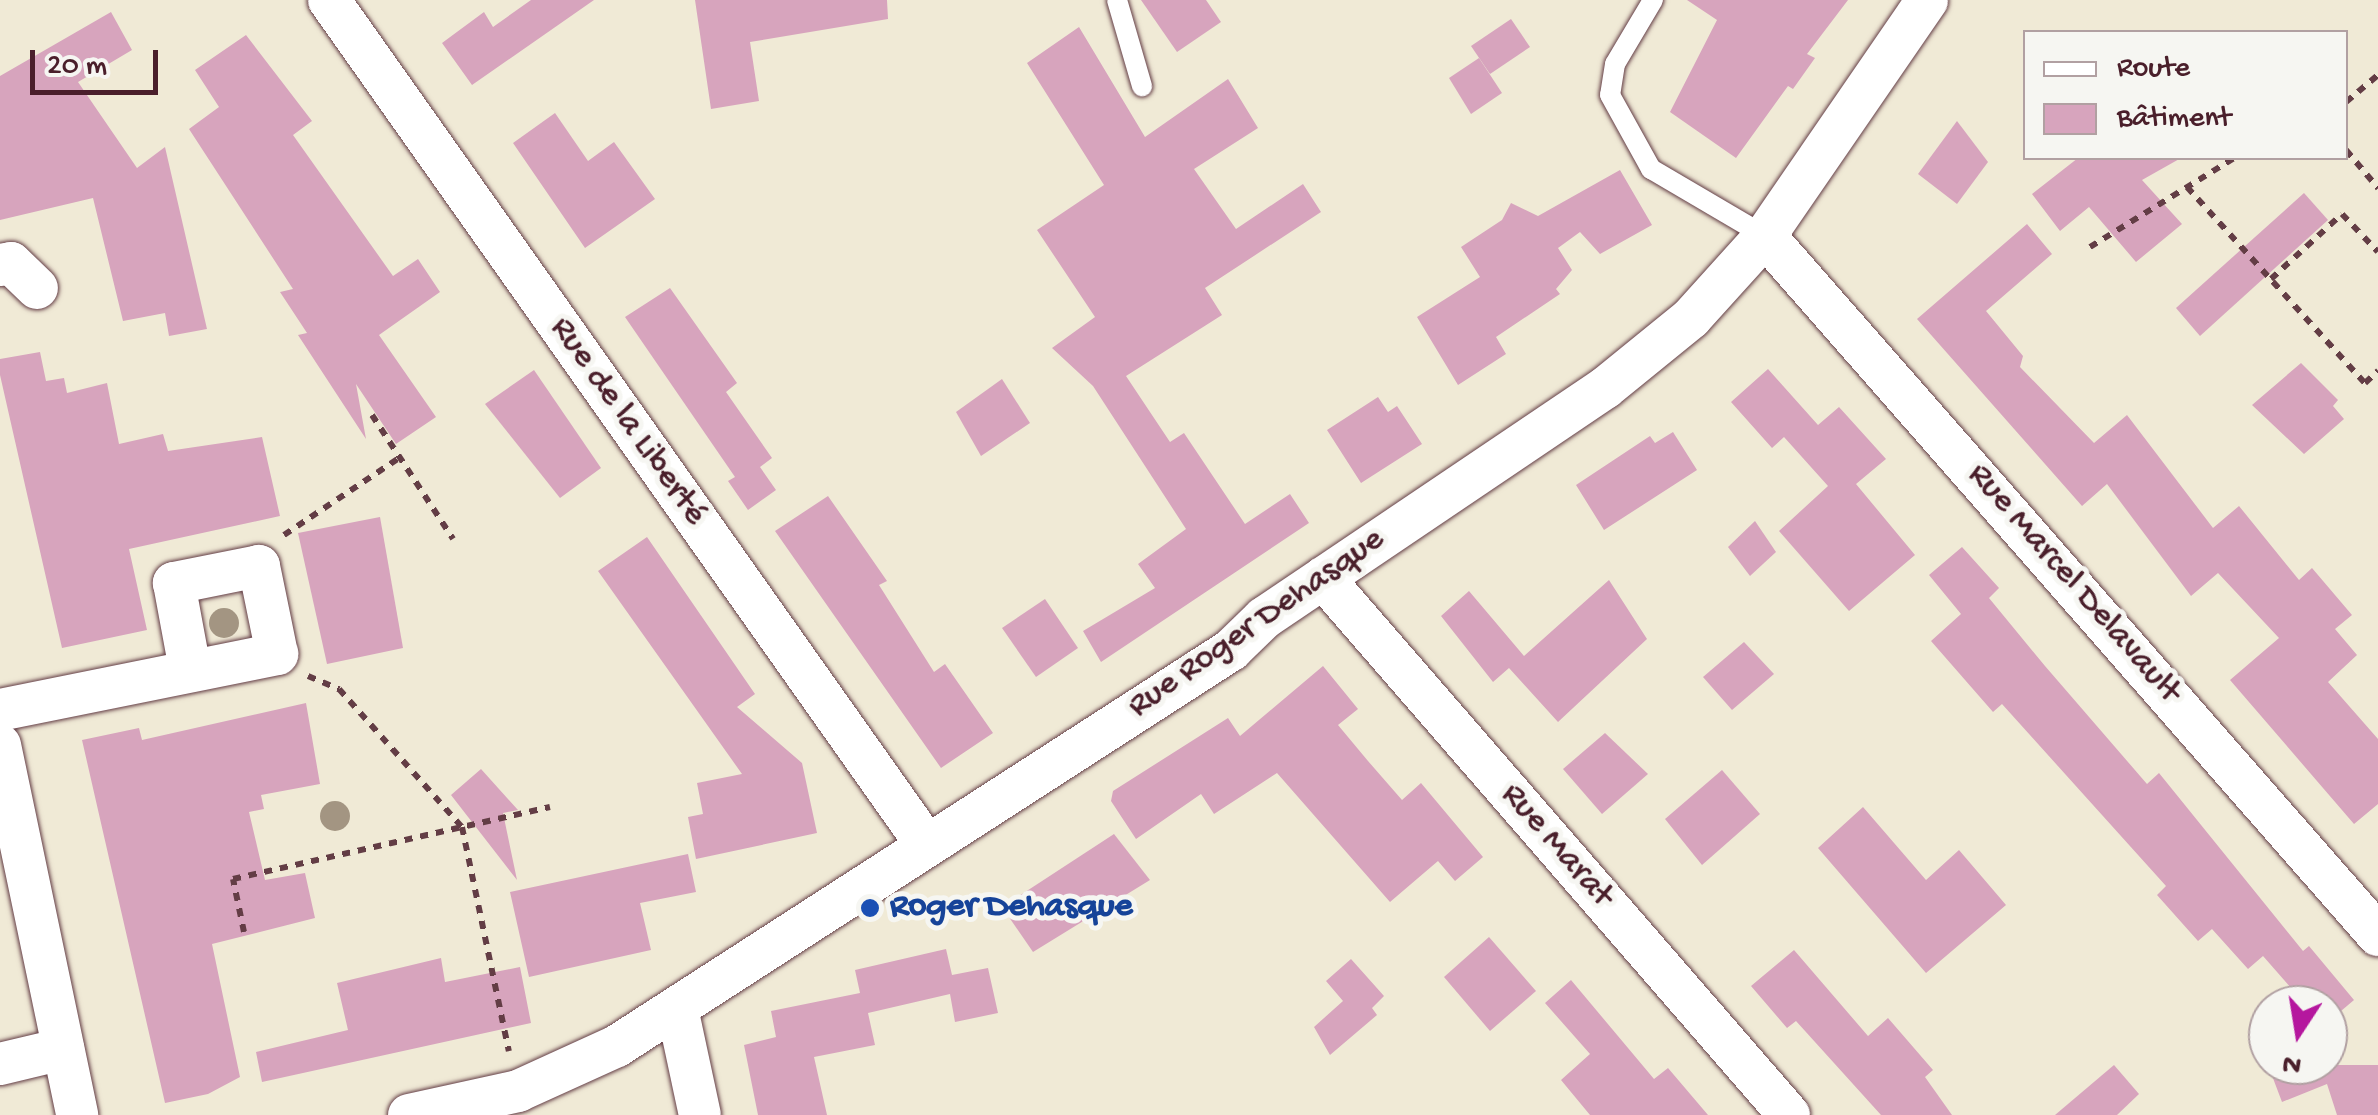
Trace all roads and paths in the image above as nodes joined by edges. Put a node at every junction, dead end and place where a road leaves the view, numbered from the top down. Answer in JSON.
{"nodes":[{"id":1,"x":329,"y":0,"type":"edge"},
{"id":2,"x":1117,"y":0,"type":"edge"},
{"id":3,"x":1654,"y":0,"type":"edge"},
{"id":4,"x":1927,"y":0,"type":"edge"},
{"id":5,"x":2378,"y":75,"type":"edge"},
{"id":6,"x":1142,"y":86,"type":"dead end"},
{"id":7,"x":2348,"y":100,"type":"edge"},
{"id":8,"x":2348,"y":152,"type":"edge"},
{"id":9,"x":2231,"y":160,"type":"edge"},
{"id":10,"x":2187,"y":186,"type":"junction"},
{"id":11,"x":2378,"y":188,"type":"edge"},
{"id":12,"x":1764,"y":236,"type":"junction"},
{"id":13,"x":2090,"y":247,"type":"dead end"},
{"id":14,"x":2378,"y":252,"type":"edge"},
{"id":15,"x":0,"y":265,"type":"edge"},
{"id":16,"x":2270,"y":278,"type":"junction"},
{"id":17,"x":37,"y":288,"type":"dead end"},
{"id":18,"x":2378,"y":371,"type":"edge"},
{"id":19,"x":372,"y":415,"type":"dead end"},
{"id":20,"x":399,"y":458,"type":"junction"},
{"id":21,"x":453,"y":539,"type":"dead end"},
{"id":22,"x":259,"y":566,"type":"junction"},
{"id":23,"x":1322,"y":578,"type":"junction"},
{"id":24,"x":278,"y":654,"type":"junction"},
{"id":25,"x":190,"y":669,"type":"junction"},
{"id":26,"x":0,"y":710,"type":"edge"},
{"id":27,"x":0,"y":746,"type":"edge"},
{"id":28,"x":550,"y":807,"type":"dead end"},
{"id":29,"x":462,"y":827,"type":"junction"},
{"id":30,"x":926,"y":844,"type":"junction"},
{"id":31,"x":244,"y":932,"type":"dead end"},
{"id":32,"x":2378,"y":935,"type":"edge"},
{"id":33,"x":677,"y":1008,"type":"junction"},
{"id":34,"x":63,"y":1049,"type":"junction"},
{"id":35,"x":0,"y":1064,"type":"edge"},
{"id":36,"x":518,"y":1091,"type":"junction"},
{"id":37,"x":77,"y":1115,"type":"edge"},
{"id":38,"x":409,"y":1115,"type":"edge"},
{"id":39,"x":700,"y":1115,"type":"edge"},
{"id":40,"x":1790,"y":1115,"type":"edge"}],
"edges":[{"from":1,"to":30,"type":"street","name":"Rue de la Liberté"},
{"from":2,"to":6,"type":"lane"},
{"from":3,"to":12,"type":"lane"},
{"from":4,"to":12,"type":"street","name":"Rue Roger Dehasque"},
{"from":5,"to":7,"type":"path"},
{"from":8,"to":11,"type":"path"},
{"from":9,"to":10,"type":"path"},
{"from":10,"to":13,"type":"path"},
{"from":10,"to":16,"type":"path"},
{"from":12,"to":23,"type":"street","name":"Rue Roger Dehasque"},
{"from":12,"to":32,"type":"street","name":"Rue Marcel Delavault"},
{"from":14,"to":16,"type":"path"},
{"from":15,"to":17,"type":"street"},
{"from":16,"to":18,"type":"path"},
{"from":19,"to":20,"type":"path"},
{"from":20,"to":21,"type":"path"},
{"from":20,"to":22,"type":"path"},
{"from":22,"to":24,"type":"street"},
{"from":22,"to":25,"type":"street"},
{"from":23,"to":30,"type":"street","name":"Rue Roger Dehasque"},
{"from":23,"to":40,"type":"street","name":"Rue Marat"},
{"from":24,"to":25,"type":"street"},
{"from":24,"to":29,"type":"path"},
{"from":25,"to":26,"type":"street"},
{"from":27,"to":34,"type":"street"},
{"from":28,"to":29,"type":"path"},
{"from":29,"to":31,"type":"path"},
{"from":29,"to":36,"type":"path"},
{"from":30,"to":33,"type":"street","name":"Rue Roger Dehasque"},
{"from":33,"to":36,"type":"street","name":"Rue Roger Dehasque"},
{"from":33,"to":39,"type":"street"},
{"from":34,"to":35,"type":"street"},
{"from":34,"to":37,"type":"street"},
{"from":36,"to":38,"type":"street","name":"Rue Roger Dehasque"}]}
